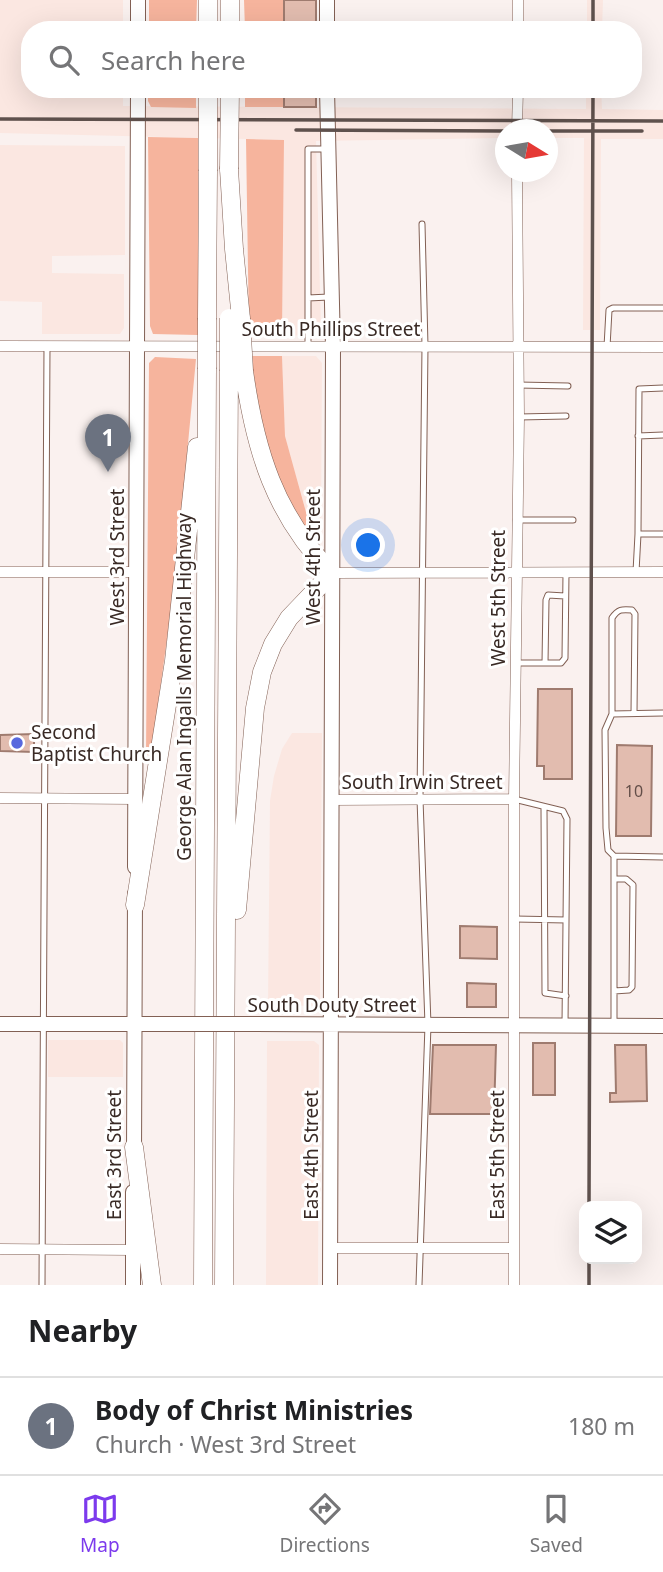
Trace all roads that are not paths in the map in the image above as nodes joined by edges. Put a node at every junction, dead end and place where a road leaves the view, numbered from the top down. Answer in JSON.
{"nodes":[{"id":1,"x":138,"y":0,"type":"edge"},
{"id":2,"x":208,"y":0,"type":"edge"},
{"id":3,"x":230,"y":0,"type":"edge"},
{"id":4,"x":327,"y":0,"type":"edge"},
{"id":5,"x":518,"y":0,"type":"edge"},
{"id":6,"x":138,"y":21,"type":"edge"},
{"id":7,"x":208,"y":21,"type":"edge"},
{"id":8,"x":230,"y":21,"type":"edge"},
{"id":9,"x":327,"y":21,"type":"edge"},
{"id":10,"x":518,"y":21,"type":"edge"},
{"id":11,"x":138,"y":98,"type":"edge"},
{"id":12,"x":208,"y":98,"type":"edge"},
{"id":13,"x":230,"y":98,"type":"edge"},
{"id":14,"x":327,"y":98,"type":"edge"},
{"id":15,"x":518,"y":98,"type":"edge"},
{"id":16,"x":517,"y":119,"type":"edge"},
{"id":17,"x":328,"y":149,"type":"junction"},
{"id":18,"x":517,"y":182,"type":"edge"},
{"id":19,"x":422,"y":224,"type":"dead end"},
{"id":20,"x":331,"y":297,"type":"junction"},
{"id":21,"x":308,"y":298,"type":"junction"},
{"id":22,"x":663,"y":308,"type":"edge"},
{"id":23,"x":425,"y":345,"type":"junction"},
{"id":24,"x":0,"y":346,"type":"edge"},
{"id":25,"x":47,"y":346,"type":"junction"},
{"id":26,"x":136,"y":347,"type":"junction"},
{"id":27,"x":308,"y":347,"type":"junction"},
{"id":28,"x":333,"y":347,"type":"junction"},
{"id":29,"x":517,"y":347,"type":"junction"},
{"id":30,"x":607,"y":347,"type":"junction"},
{"id":31,"x":663,"y":347,"type":"edge"},
{"id":32,"x":236,"y":371,"type":"junction"},
{"id":33,"x":207,"y":372,"type":"junction"},
{"id":34,"x":518,"y":385,"type":"junction"},
{"id":35,"x":568,"y":386,"type":"dead end"},
{"id":36,"x":663,"y":388,"type":"edge"},
{"id":37,"x":566,"y":416,"type":"dead end"},
{"id":38,"x":519,"y":417,"type":"junction"},
{"id":39,"x":663,"y":435,"type":"edge"},
{"id":40,"x":638,"y":436,"type":"junction"},
{"id":41,"x":516,"y":520,"type":"junction"},
{"id":42,"x":573,"y":520,"type":"dead end"},
{"id":43,"x":638,"y":534,"type":"junction"},
{"id":44,"x":663,"y":534,"type":"edge"},
{"id":45,"x":0,"y":572,"type":"edge"},
{"id":46,"x":45,"y":572,"type":"junction"},
{"id":47,"x":136,"y":572,"type":"junction"},
{"id":48,"x":421,"y":572,"type":"junction"},
{"id":49,"x":636,"y":572,"type":"junction"},
{"id":50,"x":663,"y":572,"type":"edge"},
{"id":51,"x":332,"y":573,"type":"junction"},
{"id":52,"x":516,"y":573,"type":"junction"},
{"id":53,"x":566,"y":573,"type":"junction"},
{"id":54,"x":565,"y":596,"type":"junction"},
{"id":55,"x":516,"y":663,"type":"junction"},
{"id":56,"x":545,"y":663,"type":"junction"},
{"id":57,"x":634,"y":713,"type":"junction"},
{"id":58,"x":663,"y":713,"type":"edge"},
{"id":59,"x":612,"y":714,"type":"junction"},
{"id":60,"x":0,"y":798,"type":"edge"},
{"id":61,"x":45,"y":798,"type":"junction"},
{"id":62,"x":135,"y":799,"type":"junction"},
{"id":63,"x":420,"y":799,"type":"junction"},
{"id":64,"x":514,"y":799,"type":"junction"},
{"id":65,"x":331,"y":800,"type":"junction"},
{"id":66,"x":544,"y":808,"type":"junction"},
{"id":67,"x":614,"y":856,"type":"junction"},
{"id":68,"x":663,"y":857,"type":"edge"},
{"id":69,"x":614,"y":878,"type":"junction"},
{"id":70,"x":135,"y":905,"type":"junction"},
{"id":71,"x":515,"y":919,"type":"junction"},
{"id":72,"x":544,"y":920,"type":"junction"},
{"id":73,"x":566,"y":920,"type":"junction"},
{"id":74,"x":226,"y":982,"type":"junction"},
{"id":75,"x":614,"y":990,"type":"junction"},
{"id":76,"x":566,"y":996,"type":"junction"},
{"id":77,"x":0,"y":1024,"type":"edge"},
{"id":78,"x":42,"y":1024,"type":"junction"},
{"id":79,"x":135,"y":1025,"type":"junction"},
{"id":80,"x":330,"y":1025,"type":"junction"},
{"id":81,"x":428,"y":1025,"type":"junction"},
{"id":82,"x":514,"y":1025,"type":"junction"},
{"id":83,"x":565,"y":1025,"type":"junction"},
{"id":84,"x":614,"y":1026,"type":"junction"},
{"id":85,"x":663,"y":1026,"type":"edge"},
{"id":86,"x":134,"y":1147,"type":"junction"},
{"id":87,"x":330,"y":1248,"type":"junction"},
{"id":88,"x":514,"y":1248,"type":"junction"},
{"id":89,"x":0,"y":1249,"type":"edge"},
{"id":90,"x":43,"y":1249,"type":"junction"},
{"id":91,"x":133,"y":1250,"type":"junction"},
{"id":92,"x":419,"y":1250,"type":"junction"},
{"id":93,"x":42,"y":1285,"type":"edge"},
{"id":94,"x":133,"y":1285,"type":"edge"},
{"id":95,"x":152,"y":1285,"type":"edge"},
{"id":96,"x":203,"y":1285,"type":"edge"},
{"id":97,"x":225,"y":1285,"type":"edge"},
{"id":98,"x":330,"y":1285,"type":"edge"},
{"id":99,"x":419,"y":1285,"type":"edge"},
{"id":100,"x":514,"y":1285,"type":"edge"}],
"edges":[{"from":1,"to":6,"type":"main road"},
{"from":2,"to":7,"type":"highway"},
{"from":3,"to":8,"type":"highway"},
{"from":4,"to":9,"type":"main road"},
{"from":5,"to":10,"type":"street"},
{"from":11,"to":26,"type":"main road","name":"West 3rd Street"},
{"from":12,"to":33,"type":"highway","name":"George Alan Ingalls Memorial Highway","bridge":true},
{"from":13,"to":32,"type":"highway","bridge":true},
{"from":14,"to":17,"type":"main road","name":"West 4th Street"},
{"from":15,"to":16,"type":"street"},
{"from":17,"to":20,"type":"main road","name":"West 4th Street"},
{"from":17,"to":21,"type":"lane"},
{"from":18,"to":29,"type":"street","name":"West 5th Street"},
{"from":19,"to":23,"type":"lane"},
{"from":20,"to":21,"type":"lane"},
{"from":20,"to":28,"type":"main road","name":"West 4th Street"},
{"from":21,"to":27,"type":"lane"},
{"from":22,"to":30,"type":"lane"},
{"from":23,"to":28,"type":"street","name":"South Phillips Street"},
{"from":23,"to":29,"type":"street","name":"South Phillips Street"},
{"from":23,"to":48,"type":"lane"},
{"from":24,"to":25,"type":"street","name":"South Phillips Street"},
{"from":25,"to":26,"type":"street","name":"South Phillips Street"},
{"from":25,"to":46,"type":"lane"},
{"from":26,"to":27,"type":"street","name":"South Phillips Street"},
{"from":26,"to":47,"type":"main road","name":"West 3rd Street"},
{"from":27,"to":28,"type":"street","name":"South Phillips Street"},
{"from":28,"to":51,"type":"main road","name":"West 4th Street"},
{"from":29,"to":30,"type":"street","name":"South Phillips Street"},
{"from":29,"to":34,"type":"street","name":"West 5th Street"},
{"from":30,"to":31,"type":"street","name":"South Phillips Street"},
{"from":32,"to":51,"type":"highway"},
{"from":32,"to":74,"type":"highway"},
{"from":33,"to":70,"type":"highway"},
{"from":33,"to":96,"type":"highway","name":"George Alan Ingalls Memorial Highway"},
{"from":34,"to":35,"type":"lane"},
{"from":34,"to":38,"type":"street","name":"West 5th Street"},
{"from":36,"to":40,"type":"lane"},
{"from":37,"to":38,"type":"lane"},
{"from":38,"to":41,"type":"street","name":"West 5th Street"},
{"from":39,"to":40,"type":"lane"},
{"from":40,"to":43,"type":"lane"},
{"from":41,"to":42,"type":"lane"},
{"from":41,"to":52,"type":"street","name":"West 5th Street"},
{"from":43,"to":44,"type":"lane"},
{"from":43,"to":49,"type":"lane"},
{"from":45,"to":46,"type":"street"},
{"from":46,"to":47,"type":"street"},
{"from":46,"to":61,"type":"lane"},
{"from":47,"to":62,"type":"main road","name":"West 3rd Street"},
{"from":48,"to":51,"type":"street"},
{"from":48,"to":52,"type":"street"},
{"from":48,"to":63,"type":"lane"},
{"from":49,"to":50,"type":"street"},
{"from":49,"to":53,"type":"street"},
{"from":51,"to":65,"type":"main road","name":"West 4th Street"},
{"from":51,"to":74,"type":"highway"},
{"from":52,"to":53,"type":"street"},
{"from":52,"to":55,"type":"street","name":"West 5th Street"},
{"from":53,"to":54,"type":"lane"},
{"from":54,"to":56,"type":"lane"},
{"from":54,"to":56,"type":"lane"},
{"from":55,"to":56,"type":"lane"},
{"from":55,"to":64,"type":"street","name":"West 5th Street"},
{"from":57,"to":58,"type":"lane"},
{"from":57,"to":59,"type":"lane"},
{"from":57,"to":59,"type":"lane"},
{"from":59,"to":67,"type":"lane"},
{"from":60,"to":61,"type":"street"},
{"from":61,"to":62,"type":"street"},
{"from":61,"to":78,"type":"lane"},
{"from":62,"to":70,"type":"main road","name":"West 3rd Street"},
{"from":63,"to":64,"type":"street","name":"South Irwin Street"},
{"from":63,"to":65,"type":"street","name":"South Irwin Street"},
{"from":63,"to":81,"type":"lane"},
{"from":64,"to":66,"type":"lane"},
{"from":64,"to":71,"type":"street","name":"West 5th Street"},
{"from":65,"to":80,"type":"main road","name":"West 4th Street"},
{"from":66,"to":72,"type":"lane"},
{"from":66,"to":73,"type":"lane"},
{"from":67,"to":68,"type":"lane"},
{"from":67,"to":69,"type":"lane"},
{"from":69,"to":75,"type":"lane"},
{"from":69,"to":75,"type":"lane"},
{"from":70,"to":79,"type":"main road","name":"West 3rd Street"},
{"from":71,"to":72,"type":"lane"},
{"from":71,"to":82,"type":"street","name":"West 5th Street"},
{"from":72,"to":73,"type":"lane"},
{"from":72,"to":76,"type":"lane"},
{"from":73,"to":76,"type":"lane"},
{"from":74,"to":97,"type":"highway"},
{"from":75,"to":84,"type":"lane"},
{"from":76,"to":83,"type":"lane"},
{"from":77,"to":78,"type":"main road","name":"South Douty Street"},
{"from":78,"to":79,"type":"main road","name":"South Douty Street"},
{"from":78,"to":90,"type":"lane"},
{"from":79,"to":80,"type":"main road","name":"South Douty Street","bridge":true},
{"from":79,"to":86,"type":"main road","name":"East 3rd Street"},
{"from":80,"to":81,"type":"main road","name":"South Douty Street"},
{"from":80,"to":87,"type":"main road","name":"East 4th Street"},
{"from":81,"to":82,"type":"main road","name":"South Douty Street"},
{"from":81,"to":92,"type":"lane"},
{"from":82,"to":83,"type":"main road","name":"South Douty Street"},
{"from":82,"to":88,"type":"street","name":"East 5th Street"},
{"from":83,"to":84,"type":"main road","name":"South Douty Street"},
{"from":84,"to":85,"type":"main road","name":"South Douty Street"},
{"from":86,"to":91,"type":"main road","name":"East 3rd Street"},
{"from":86,"to":95,"type":"highway"},
{"from":87,"to":92,"type":"street"},
{"from":87,"to":98,"type":"main road","name":"East 4th Street"},
{"from":88,"to":92,"type":"street"},
{"from":88,"to":100,"type":"street","name":"East 5th Street"},
{"from":89,"to":90,"type":"street"},
{"from":90,"to":91,"type":"street"},
{"from":90,"to":93,"type":"lane"},
{"from":91,"to":94,"type":"main road","name":"East 3rd Street"},
{"from":92,"to":99,"type":"lane"}]}
